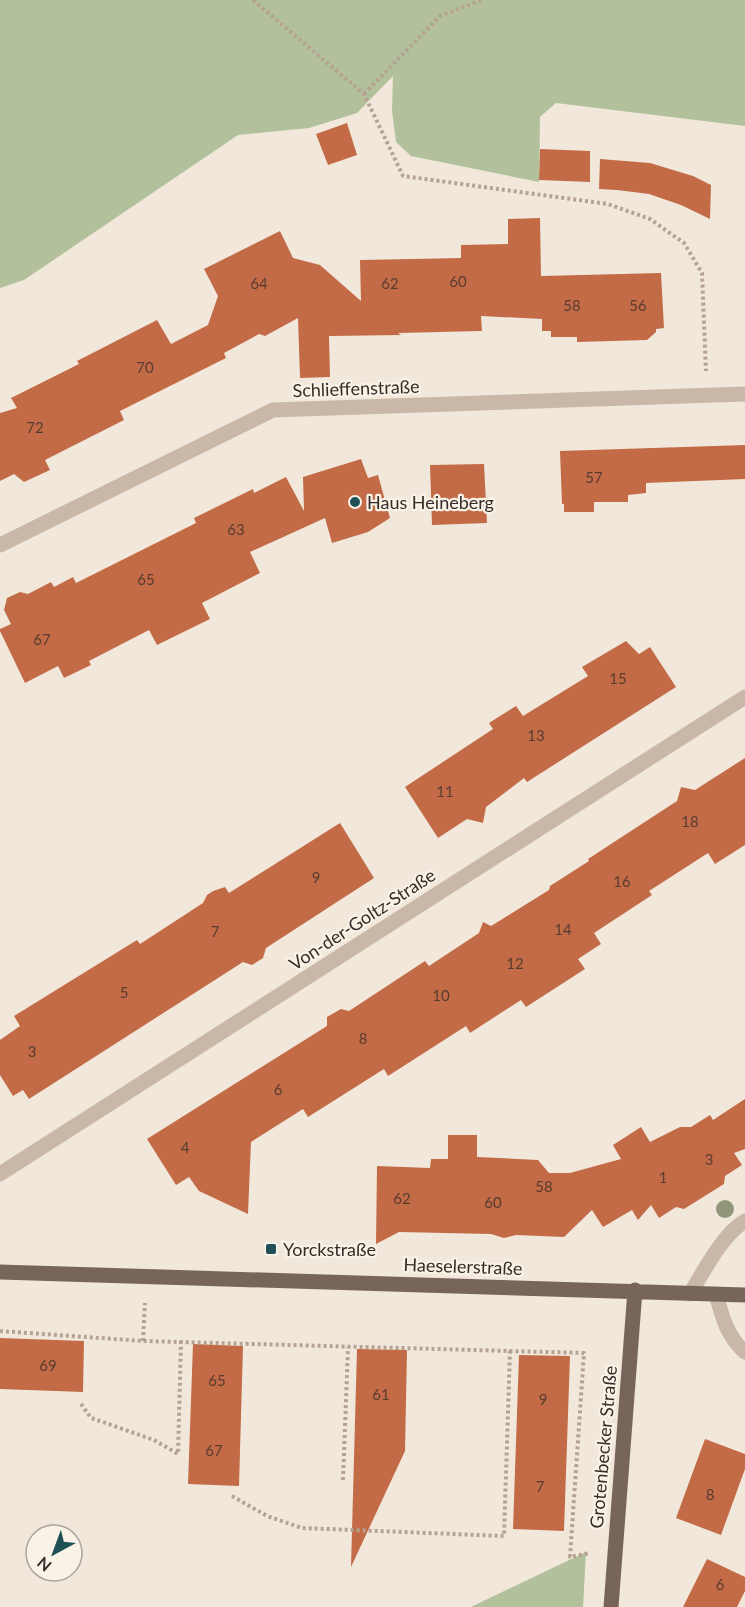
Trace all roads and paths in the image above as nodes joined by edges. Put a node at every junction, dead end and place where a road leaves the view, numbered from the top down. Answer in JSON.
{"nodes":[{"id":1,"x":253,"y":0,"type":"edge"},
{"id":2,"x":482,"y":0,"type":"edge"},
{"id":3,"x":364,"y":94,"type":"junction"},
{"id":4,"x":745,"y":394,"type":"edge"},
{"id":5,"x":707,"y":395,"type":"junction"},
{"id":6,"x":0,"y":545,"type":"edge"},
{"id":7,"x":745,"y":697,"type":"edge"},
{"id":8,"x":0,"y":1174,"type":"edge"},
{"id":9,"x":745,"y":1221,"type":"edge"},
{"id":10,"x":0,"y":1272,"type":"edge"},
{"id":11,"x":147,"y":1277,"type":"junction"},
{"id":12,"x":635,"y":1290,"type":"junction"},
{"id":13,"x":690,"y":1294,"type":"junction"},
{"id":14,"x":716,"y":1294,"type":"junction"},
{"id":15,"x":745,"y":1295,"type":"edge"},
{"id":16,"x":0,"y":1331,"type":"edge"},
{"id":17,"x":143,"y":1341,"type":"junction"},
{"id":18,"x":181,"y":1341,"type":"junction"},
{"id":19,"x":348,"y":1347,"type":"junction"},
{"id":20,"x":510,"y":1350,"type":"junction"},
{"id":21,"x":745,"y":1352,"type":"edge"},
{"id":22,"x":81,"y":1404,"type":"dead end"},
{"id":23,"x":343,"y":1480,"type":"dead end"},
{"id":24,"x":232,"y":1496,"type":"dead end"},
{"id":25,"x":570,"y":1557,"type":"dead end"},
{"id":26,"x":611,"y":1607,"type":"edge"}],
"edges":[{"from":1,"to":3,"type":"path"},
{"from":2,"to":3,"type":"path"},
{"from":3,"to":5,"type":"path"},
{"from":4,"to":5,"type":"street","name":"Schlieffenstraße"},
{"from":5,"to":6,"type":"street","name":"Schlieffenstraße"},
{"from":7,"to":8,"type":"street","name":"Von-der-Goltz-Straße"},
{"from":9,"to":13,"type":"street"},
{"from":10,"to":11,"type":"main road","name":"Haeselerstraße"},
{"from":11,"to":12,"type":"main road","name":"Haeselerstraße"},
{"from":11,"to":17,"type":"path"},
{"from":12,"to":13,"type":"main road","name":"Haeselerstraße"},
{"from":12,"to":26,"type":"main road","name":"Grotenbecker Straße"},
{"from":13,"to":14,"type":"main road","name":"Haeselerstraße"},
{"from":14,"to":15,"type":"main road","name":"Haeselerstraße"},
{"from":14,"to":21,"type":"street"},
{"from":16,"to":17,"type":"path"},
{"from":17,"to":18,"type":"path"},
{"from":18,"to":19,"type":"path"},
{"from":18,"to":22,"type":"path"},
{"from":19,"to":20,"type":"path"},
{"from":19,"to":23,"type":"path"},
{"from":20,"to":24,"type":"path"},
{"from":20,"to":25,"type":"path"}]}
